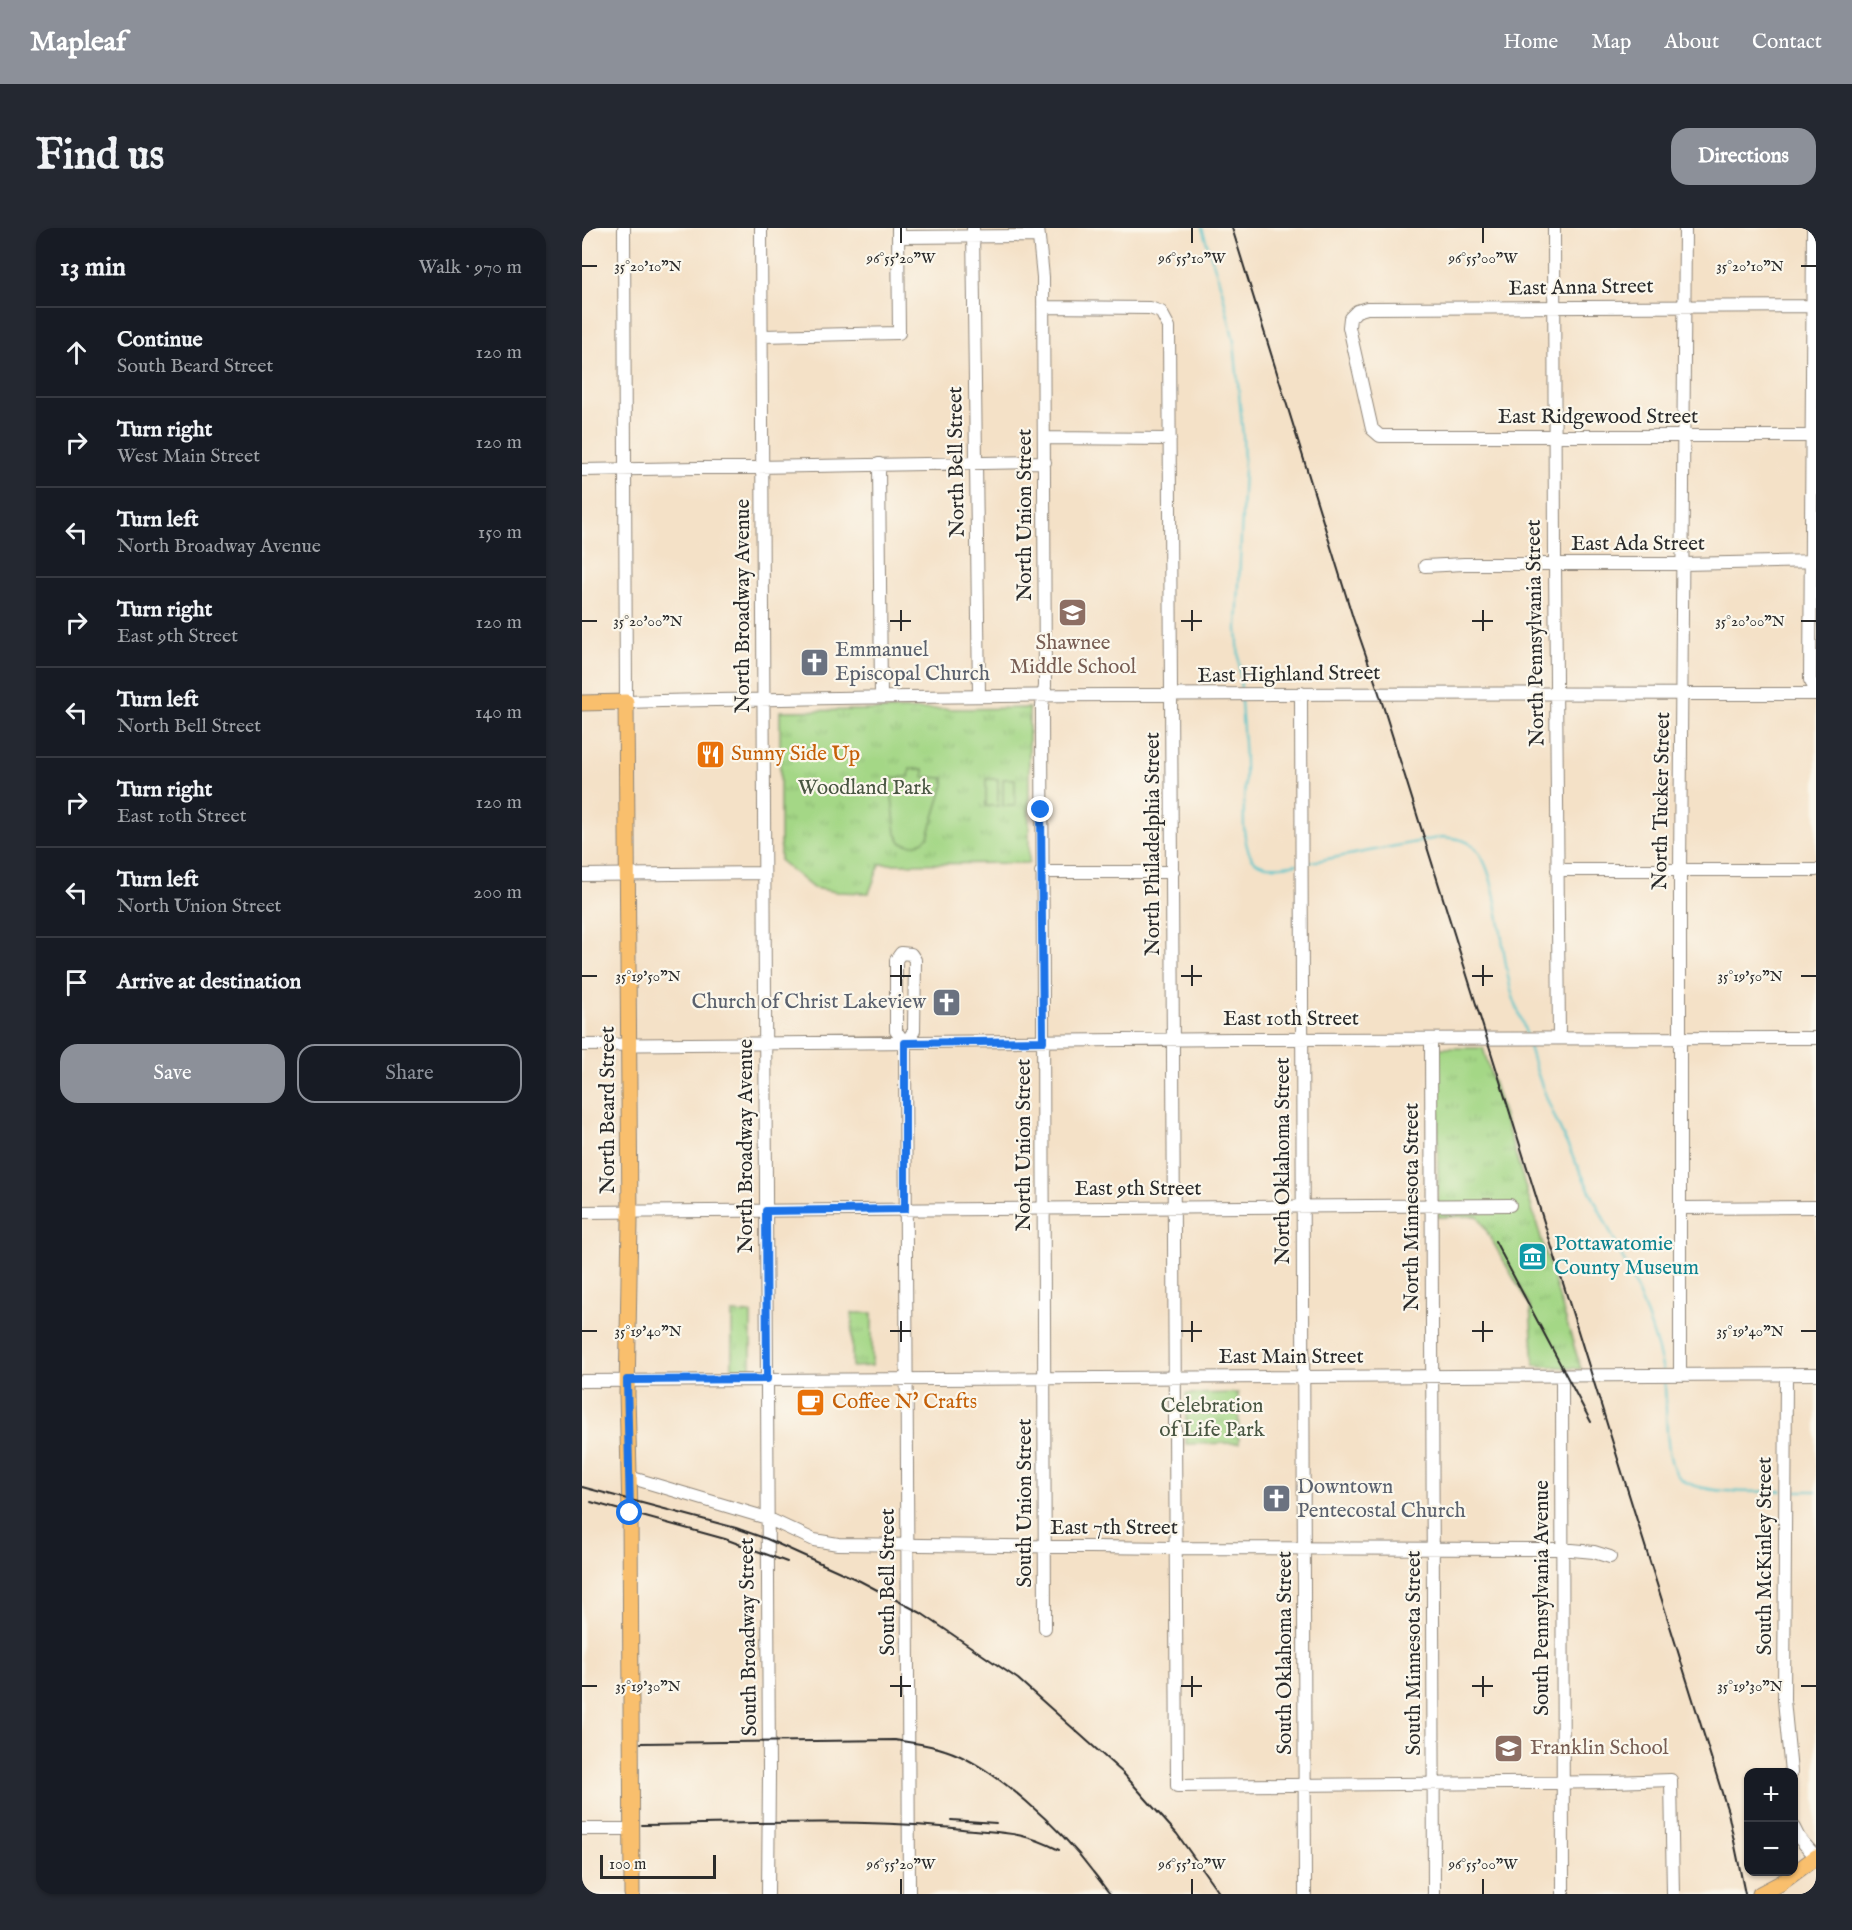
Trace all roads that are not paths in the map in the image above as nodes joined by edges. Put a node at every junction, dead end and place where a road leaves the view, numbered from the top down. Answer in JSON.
{"nodes":[{"id":1,"x":624,"y":228,"type":"edge"},
{"id":2,"x":761,"y":228,"type":"edge"},
{"id":3,"x":1554,"y":228,"type":"edge"},
{"id":4,"x":1685,"y":228,"type":"edge"},
{"id":5,"x":1813,"y":228,"type":"edge"},
{"id":6,"x":898,"y":232,"type":"edge"},
{"id":7,"x":973,"y":232,"type":"edge"},
{"id":8,"x":1038,"y":232,"type":"edge"},
{"id":9,"x":1814,"y":306,"type":"edge"},
{"id":10,"x":1043,"y":307,"type":"junction"},
{"id":11,"x":1685,"y":307,"type":"junction"},
{"id":12,"x":1553,"y":309,"type":"junction"},
{"id":13,"x":762,"y":336,"type":"junction"},
{"id":14,"x":1555,"y":435,"type":"junction"},
{"id":15,"x":1380,"y":436,"type":"joint"},
{"id":16,"x":1814,"y":436,"type":"edge"},
{"id":17,"x":1684,"y":437,"type":"junction"},
{"id":18,"x":1044,"y":438,"type":"junction"},
{"id":19,"x":1170,"y":439,"type":"junction"},
{"id":20,"x":977,"y":462,"type":"junction"},
{"id":21,"x":1045,"y":462,"type":"junction"},
{"id":22,"x":879,"y":464,"type":"junction"},
{"id":23,"x":762,"y":466,"type":"junction"},
{"id":24,"x":626,"y":469,"type":"junction"},
{"id":25,"x":582,"y":470,"type":"edge"},
{"id":26,"x":1814,"y":561,"type":"edge"},
{"id":27,"x":1555,"y":563,"type":"junction"},
{"id":28,"x":1683,"y":564,"type":"junction"},
{"id":29,"x":1425,"y":566,"type":"dead end"},
{"id":30,"x":1557,"y":692,"type":"junction"},
{"id":31,"x":1816,"y":692,"type":"edge"},
{"id":32,"x":1301,"y":693,"type":"junction"},
{"id":33,"x":1682,"y":693,"type":"junction"},
{"id":34,"x":979,"y":695,"type":"junction"},
{"id":35,"x":1172,"y":695,"type":"junction"},
{"id":36,"x":1043,"y":696,"type":"junction"},
{"id":37,"x":880,"y":697,"type":"junction"},
{"id":38,"x":763,"y":700,"type":"junction"},
{"id":39,"x":626,"y":702,"type":"junction"},
{"id":40,"x":582,"y":703,"type":"edge"},
{"id":41,"x":1557,"y":870,"type":"junction"},
{"id":42,"x":1816,"y":870,"type":"edge"},
{"id":43,"x":1680,"y":871,"type":"junction"},
{"id":44,"x":1041,"y":872,"type":"junction"},
{"id":45,"x":1173,"y":872,"type":"junction"},
{"id":46,"x":764,"y":873,"type":"junction"},
{"id":47,"x":582,"y":875,"type":"edge"},
{"id":48,"x":627,"y":875,"type":"junction"},
{"id":49,"x":1559,"y":1038,"type":"junction"},
{"id":50,"x":1816,"y":1038,"type":"edge"},
{"id":51,"x":1302,"y":1039,"type":"junction"},
{"id":52,"x":1431,"y":1039,"type":"junction"},
{"id":53,"x":1680,"y":1039,"type":"junction"},
{"id":54,"x":1174,"y":1040,"type":"junction"},
{"id":55,"x":1043,"y":1041,"type":"junction"},
{"id":56,"x":905,"y":1043,"type":"junction"},
{"id":57,"x":765,"y":1044,"type":"junction"},
{"id":58,"x":582,"y":1045,"type":"edge"},
{"id":59,"x":628,"y":1045,"type":"junction"},
{"id":60,"x":1510,"y":1205,"type":"dead end"},
{"id":61,"x":1431,"y":1207,"type":"junction"},
{"id":62,"x":1816,"y":1207,"type":"edge"},
{"id":63,"x":1044,"y":1208,"type":"junction"},
{"id":64,"x":1302,"y":1208,"type":"junction"},
{"id":65,"x":1680,"y":1208,"type":"junction"},
{"id":66,"x":905,"y":1209,"type":"junction"},
{"id":67,"x":1174,"y":1209,"type":"junction"},
{"id":68,"x":630,"y":1211,"type":"junction"},
{"id":69,"x":766,"y":1211,"type":"junction"},
{"id":70,"x":582,"y":1212,"type":"edge"},
{"id":71,"x":1678,"y":1374,"type":"junction"},
{"id":72,"x":1816,"y":1374,"type":"edge"},
{"id":73,"x":1562,"y":1375,"type":"junction"},
{"id":74,"x":1786,"y":1375,"type":"junction"},
{"id":75,"x":1304,"y":1376,"type":"junction"},
{"id":76,"x":1431,"y":1376,"type":"junction"},
{"id":77,"x":1175,"y":1377,"type":"junction"},
{"id":78,"x":1043,"y":1378,"type":"junction"},
{"id":79,"x":767,"y":1379,"type":"junction"},
{"id":80,"x":906,"y":1379,"type":"junction"},
{"id":81,"x":627,"y":1380,"type":"junction"},
{"id":82,"x":582,"y":1381,"type":"edge"},
{"id":83,"x":628,"y":1477,"type":"junction"},
{"id":84,"x":767,"y":1518,"type":"junction"},
{"id":85,"x":907,"y":1546,"type":"junction"},
{"id":86,"x":1044,"y":1547,"type":"junction"},
{"id":87,"x":1175,"y":1548,"type":"junction"},
{"id":88,"x":1303,"y":1548,"type":"junction"},
{"id":89,"x":1433,"y":1548,"type":"junction"},
{"id":90,"x":1561,"y":1549,"type":"junction"},
{"id":91,"x":1610,"y":1557,"type":"dead end"},
{"id":92,"x":1045,"y":1628,"type":"dead end"},
{"id":93,"x":1791,"y":1768,"type":"edge"},
{"id":94,"x":1561,"y":1783,"type":"junction"},
{"id":95,"x":1305,"y":1784,"type":"junction"},
{"id":96,"x":1433,"y":1784,"type":"junction"},
{"id":97,"x":582,"y":1829,"type":"edge"},
{"id":98,"x":632,"y":1829,"type":"junction"},
{"id":99,"x":1798,"y":1836,"type":"edge"},
{"id":100,"x":1816,"y":1857,"type":"edge"},
{"id":101,"x":1816,"y":1867,"type":"edge"},
{"id":102,"x":632,"y":1894,"type":"edge"},
{"id":103,"x":768,"y":1894,"type":"edge"},
{"id":104,"x":909,"y":1894,"type":"edge"},
{"id":105,"x":1305,"y":1894,"type":"edge"},
{"id":106,"x":1434,"y":1894,"type":"edge"},
{"id":107,"x":1563,"y":1894,"type":"edge"},
{"id":108,"x":1672,"y":1894,"type":"edge"},
{"id":109,"x":1760,"y":1894,"type":"edge"},
{"id":110,"x":1778,"y":1894,"type":"edge"}],
"edges":[{"from":1,"to":24,"type":"street","name":"North Beard Street"},
{"from":2,"to":13,"type":"street","name":"North Broadway Avenue"},
{"from":3,"to":12,"type":"street","name":"North Pennsylvania Street"},
{"from":4,"to":11,"type":"street","name":"North Tucker Street"},
{"from":5,"to":9,"type":"street"},
{"from":6,"to":7,"type":"street"},
{"from":6,"to":13,"type":"street"},
{"from":7,"to":8,"type":"street"},
{"from":7,"to":20,"type":"street","name":"North Bell Street"},
{"from":8,"to":10,"type":"street","name":"North Union Street"},
{"from":9,"to":11,"type":"street","name":"East Anna Street"},
{"from":9,"to":16,"type":"street"},
{"from":10,"to":18,"type":"street","name":"North Union Street"},
{"from":10,"to":19,"type":"street","name":"North Philadelphia Street"},
{"from":11,"to":12,"type":"street","name":"East Anna Street"},
{"from":11,"to":17,"type":"street","name":"North Tucker Street"},
{"from":12,"to":14,"type":"street","name":"North Pennsylvania Street"},
{"from":12,"to":15,"type":"street","name":"East Anna Street"},
{"from":13,"to":23,"type":"street","name":"North Broadway Avenue"},
{"from":14,"to":15,"type":"street","name":"East Ridgewood Street"},
{"from":14,"to":17,"type":"street","name":"East Ridgewood Street"},
{"from":14,"to":27,"type":"street","name":"North Pennsylvania Street"},
{"from":16,"to":17,"type":"street","name":"East Ridgewood Street"},
{"from":16,"to":26,"type":"street"},
{"from":17,"to":28,"type":"street","name":"North Tucker Street"},
{"from":18,"to":19,"type":"street"},
{"from":18,"to":21,"type":"street","name":"North Union Street"},
{"from":19,"to":35,"type":"street","name":"North Philadelphia Street"},
{"from":20,"to":21,"type":"street"},
{"from":20,"to":22,"type":"street"},
{"from":20,"to":34,"type":"street","name":"North Bell Street"},
{"from":21,"to":36,"type":"street","name":"North Union Street"},
{"from":22,"to":23,"type":"street"},
{"from":22,"to":37,"type":"street"},
{"from":23,"to":24,"type":"street"},
{"from":23,"to":38,"type":"street","name":"North Broadway Avenue"},
{"from":24,"to":25,"type":"street"},
{"from":24,"to":39,"type":"street","name":"North Beard Street"},
{"from":26,"to":28,"type":"street","name":"East Ada Street"},
{"from":26,"to":31,"type":"street"},
{"from":27,"to":28,"type":"street","name":"East Ada Street"},
{"from":27,"to":29,"type":"street","name":"East Ada Street"},
{"from":27,"to":30,"type":"street","name":"North Pennsylvania Street"},
{"from":28,"to":33,"type":"street","name":"North Tucker Street"},
{"from":30,"to":32,"type":"street","name":"East Highland Street"},
{"from":30,"to":33,"type":"street","name":"East Highland Street"},
{"from":30,"to":41,"type":"street","name":"North Pennsylvania Street"},
{"from":31,"to":33,"type":"street","name":"East Highland Street"},
{"from":32,"to":35,"type":"street","name":"East Highland Street"},
{"from":32,"to":51,"type":"street","name":"North Oklahoma Street"},
{"from":33,"to":43,"type":"street","name":"North Tucker Street"},
{"from":34,"to":36,"type":"street","name":"East Highland Street"},
{"from":34,"to":37,"type":"street","name":"East Highland Street"},
{"from":35,"to":36,"type":"street","name":"East Highland Street"},
{"from":35,"to":45,"type":"street","name":"North Philadelphia Street"},
{"from":36,"to":44,"type":"street","name":"North Union Street"},
{"from":37,"to":38,"type":"street","name":"East Highland Street"},
{"from":38,"to":39,"type":"street","name":"East Highland Street"},
{"from":38,"to":46,"type":"street","name":"North Broadway Avenue"},
{"from":39,"to":40,"type":"main road"},
{"from":39,"to":48,"type":"main road","name":"North Beard Street"},
{"from":41,"to":43,"type":"street"},
{"from":41,"to":49,"type":"street","name":"North Pennsylvania Street"},
{"from":42,"to":43,"type":"street"},
{"from":43,"to":53,"type":"street","name":"North Tucker Street"},
{"from":44,"to":45,"type":"street"},
{"from":44,"to":55,"type":"street","name":"North Union Street"},
{"from":45,"to":54,"type":"street","name":"North Philadelphia Street"},
{"from":46,"to":48,"type":"street"},
{"from":46,"to":57,"type":"street","name":"North Broadway Avenue"},
{"from":47,"to":48,"type":"street"},
{"from":48,"to":59,"type":"main road","name":"North Beard Street"},
{"from":49,"to":52,"type":"street","name":"East 10th Street"},
{"from":49,"to":53,"type":"street","name":"East 10th Street"},
{"from":50,"to":53,"type":"street","name":"East 10th Street"},
{"from":51,"to":52,"type":"street","name":"East 10th Street"},
{"from":51,"to":54,"type":"street","name":"East 10th Street"},
{"from":51,"to":64,"type":"street","name":"North Oklahoma Street"},
{"from":52,"to":61,"type":"street","name":"North Minnesota Street"},
{"from":53,"to":65,"type":"street","name":"North Tucker Street"},
{"from":54,"to":55,"type":"street","name":"East 10th Street"},
{"from":54,"to":67,"type":"street","name":"North Philadelphia Street"},
{"from":55,"to":56,"type":"street","name":"East 10th Street"},
{"from":55,"to":63,"type":"street","name":"North Union Street"},
{"from":56,"to":56,"type":"street"},
{"from":56,"to":57,"type":"street","name":"East 10th Street"},
{"from":56,"to":66,"type":"street"},
{"from":57,"to":59,"type":"street","name":"East 10th Street"},
{"from":57,"to":69,"type":"street","name":"North Broadway Avenue"},
{"from":58,"to":59,"type":"street","name":"East 10th Street"},
{"from":59,"to":68,"type":"main road","name":"North Beard Street"},
{"from":60,"to":61,"type":"street","name":"East 9th Street"},
{"from":61,"to":64,"type":"street","name":"East 9th Street"},
{"from":61,"to":76,"type":"street","name":"North Minnesota Street"},
{"from":62,"to":65,"type":"street"},
{"from":63,"to":66,"type":"street","name":"East 9th Street"},
{"from":63,"to":67,"type":"street","name":"East 9th Street"},
{"from":63,"to":78,"type":"street","name":"North Union Street"},
{"from":64,"to":67,"type":"street","name":"East 9th Street"},
{"from":64,"to":75,"type":"street","name":"North Oklahoma Street"},
{"from":65,"to":71,"type":"street","name":"North Tucker Street"},
{"from":66,"to":69,"type":"street","name":"East 9th Street"},
{"from":66,"to":80,"type":"street"},
{"from":67,"to":77,"type":"street","name":"North Philadelphia Street"},
{"from":68,"to":69,"type":"street","name":"East 9th Street"},
{"from":68,"to":70,"type":"street","name":"East 9th Street"},
{"from":68,"to":81,"type":"main road","name":"North Beard Street"},
{"from":69,"to":79,"type":"street","name":"North Broadway Avenue"},
{"from":71,"to":73,"type":"street","name":"East Main Street"},
{"from":71,"to":74,"type":"street","name":"East Main Street"},
{"from":72,"to":74,"type":"street","name":"East Main Street"},
{"from":73,"to":76,"type":"street","name":"East Main Street"},
{"from":73,"to":90,"type":"street","name":"South Pennsylvania Avenue"},
{"from":74,"to":93,"type":"street","name":"South McKinley Street"},
{"from":75,"to":76,"type":"street","name":"East Main Street"},
{"from":75,"to":77,"type":"street","name":"East Main Street"},
{"from":75,"to":88,"type":"street","name":"South Oklahoma Street"},
{"from":76,"to":89,"type":"street","name":"South Minnesota Street"},
{"from":77,"to":78,"type":"street","name":"East Main Street"},
{"from":77,"to":87,"type":"street","name":"North Philadelphia Street"},
{"from":78,"to":80,"type":"street","name":"East Main Street"},
{"from":78,"to":86,"type":"street","name":"South Union Street"},
{"from":79,"to":80,"type":"street","name":"East Main Street"},
{"from":79,"to":81,"type":"street","name":"East Main Street"},
{"from":79,"to":84,"type":"street","name":"South Broadway Street"},
{"from":80,"to":85,"type":"street","name":"South Bell Street"},
{"from":81,"to":82,"type":"street","name":"East Main Street"},
{"from":81,"to":83,"type":"main road","name":"North Beard Street"},
{"from":83,"to":84,"type":"street","name":"East 7th Street"},
{"from":83,"to":98,"type":"main road","name":"North Beard Street"},
{"from":84,"to":85,"type":"street","name":"East 7th Street"},
{"from":84,"to":103,"type":"street","name":"South Broadway Street"},
{"from":85,"to":86,"type":"street","name":"East 7th Street"},
{"from":85,"to":104,"type":"street","name":"South Bell Street"},
{"from":86,"to":87,"type":"street","name":"East 7th Street"},
{"from":86,"to":92,"type":"street","name":"South Union Street"},
{"from":87,"to":88,"type":"street","name":"East 7th Street"},
{"from":87,"to":95,"type":"street","name":"North Philadelphia Street"},
{"from":88,"to":89,"type":"street","name":"East 7th Street"},
{"from":88,"to":95,"type":"street","name":"South Oklahoma Street"},
{"from":89,"to":90,"type":"street","name":"East 7th Street"},
{"from":89,"to":96,"type":"street","name":"South Minnesota Street"},
{"from":90,"to":91,"type":"street","name":"East 7th Street"},
{"from":90,"to":94,"type":"street","name":"South Pennsylvania Avenue"},
{"from":94,"to":96,"type":"street"},
{"from":94,"to":107,"type":"street","name":"South Pennsylvania Avenue"},
{"from":94,"to":108,"type":"street"},
{"from":95,"to":96,"type":"street"},
{"from":95,"to":105,"type":"street","name":"South Oklahoma Street"},
{"from":96,"to":106,"type":"street","name":"South Minnesota Street"},
{"from":97,"to":98,"type":"street"},
{"from":98,"to":102,"type":"main road","name":"North Beard Street"},
{"from":99,"to":100,"type":"street"},
{"from":100,"to":109,"type":"main road"},
{"from":101,"to":110,"type":"main road"}]}
